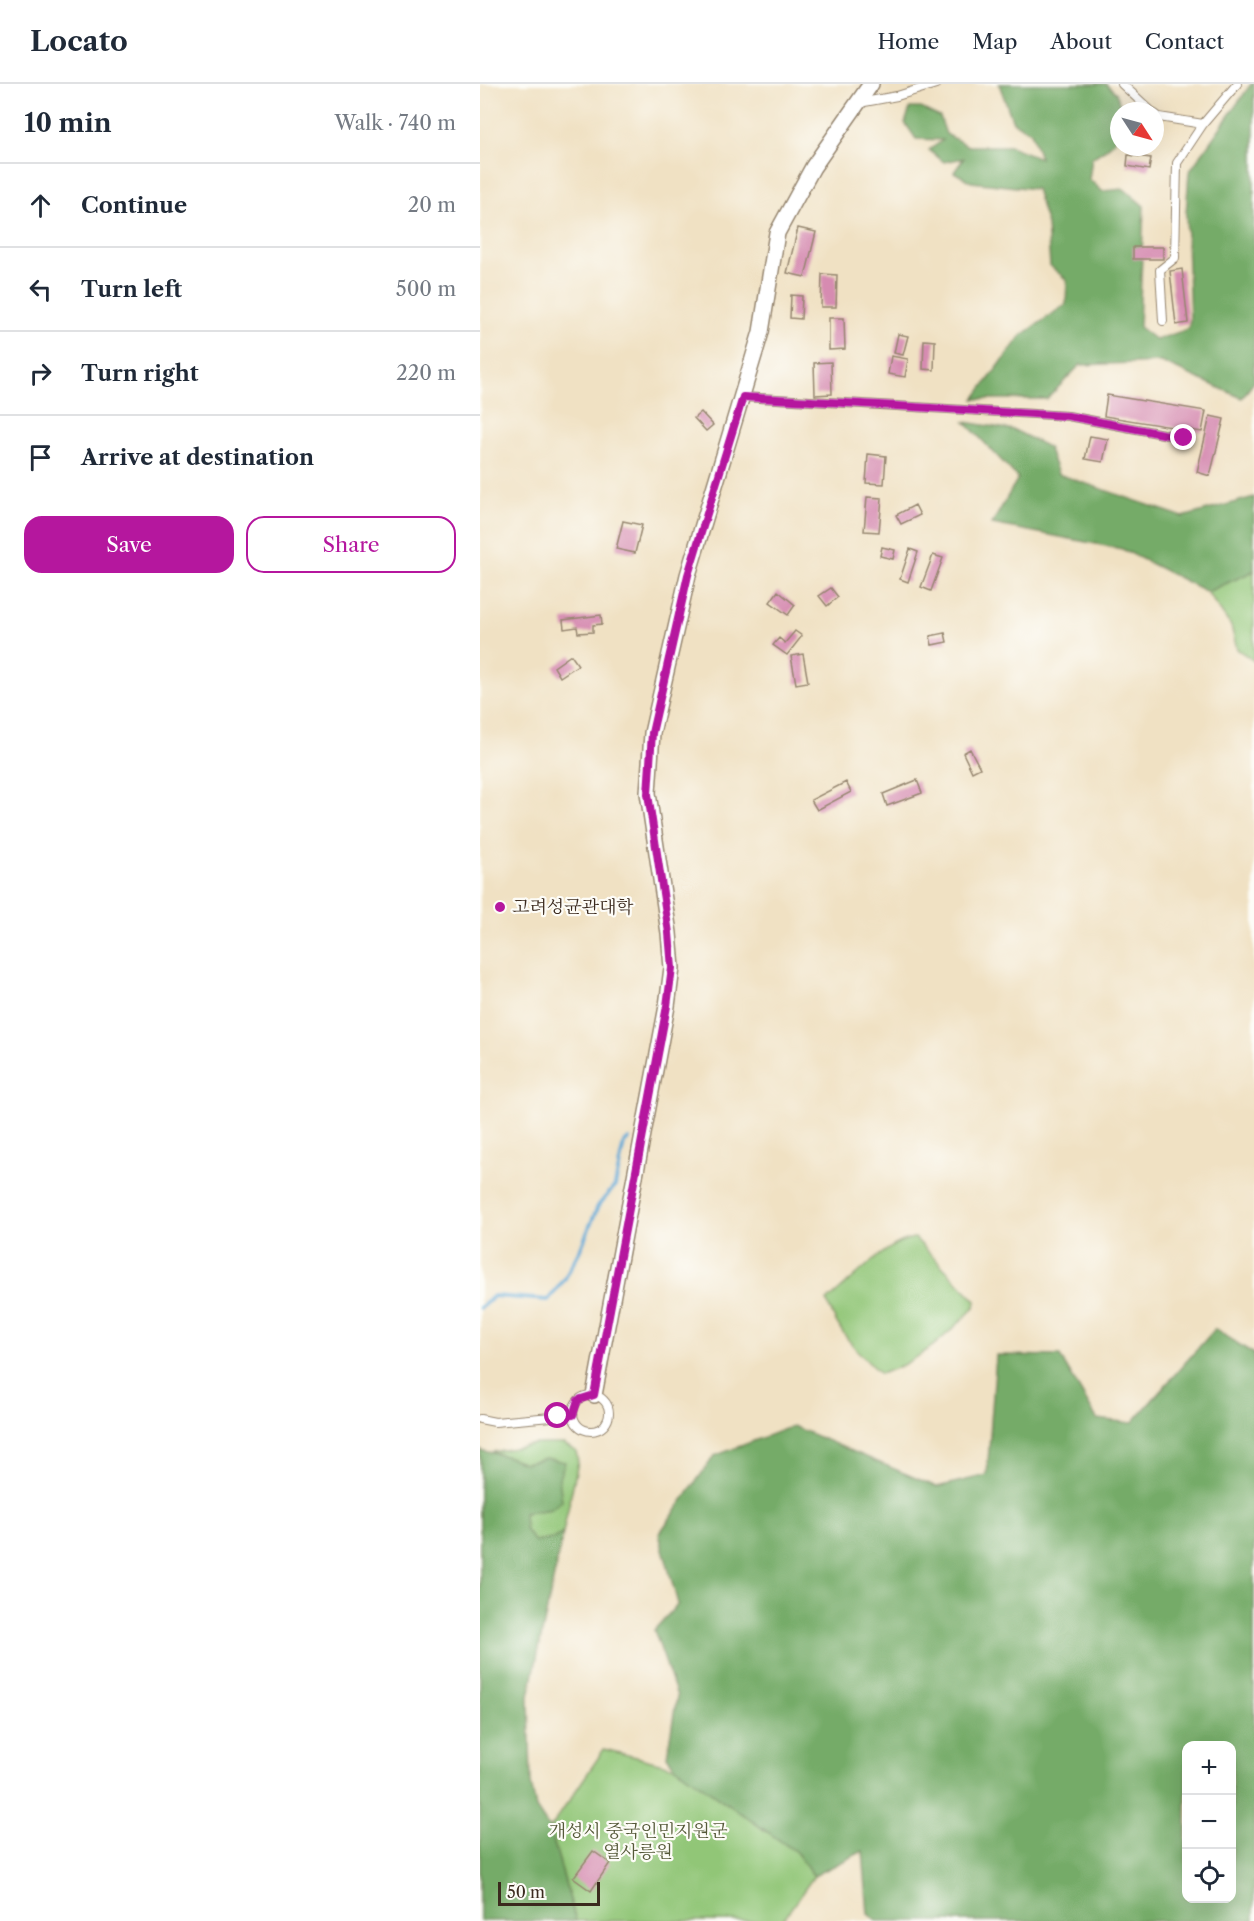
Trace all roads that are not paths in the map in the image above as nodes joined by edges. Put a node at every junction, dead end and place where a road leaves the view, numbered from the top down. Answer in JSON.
{"nodes":[{"id":1,"x":871,"y":84,"type":"edge"},
{"id":2,"x":1122,"y":84,"type":"edge"},
{"id":3,"x":1237,"y":84,"type":"edge"},
{"id":4,"x":931,"y":85,"type":"edge"},
{"id":5,"x":1141,"y":102,"type":"edge"},
{"id":6,"x":858,"y":103,"type":"junction"},
{"id":7,"x":1164,"y":118,"type":"edge"},
{"id":8,"x":1203,"y":124,"type":"junction"},
{"id":9,"x":1163,"y":321,"type":"dead end"},
{"id":10,"x":743,"y":397,"type":"junction"},
{"id":11,"x":1184,"y":438,"type":"dead end"},
{"id":12,"x":594,"y":1395,"type":"junction"},
{"id":13,"x":573,"y":1415,"type":"junction"},
{"id":14,"x":480,"y":1419,"type":"edge"}],
"edges":[{"from":1,"to":6,"type":"street"},
{"from":2,"to":5,"type":"lane"},
{"from":3,"to":8,"type":"lane"},
{"from":4,"to":6,"type":"lane"},
{"from":6,"to":10,"type":"street"},
{"from":7,"to":8,"type":"lane"},
{"from":8,"to":9,"type":"lane"},
{"from":10,"to":11,"type":"lane"},
{"from":10,"to":12,"type":"street"},
{"from":12,"to":13,"type":"lane"},
{"from":12,"to":13,"type":"lane"},
{"from":13,"to":14,"type":"lane"}]}
